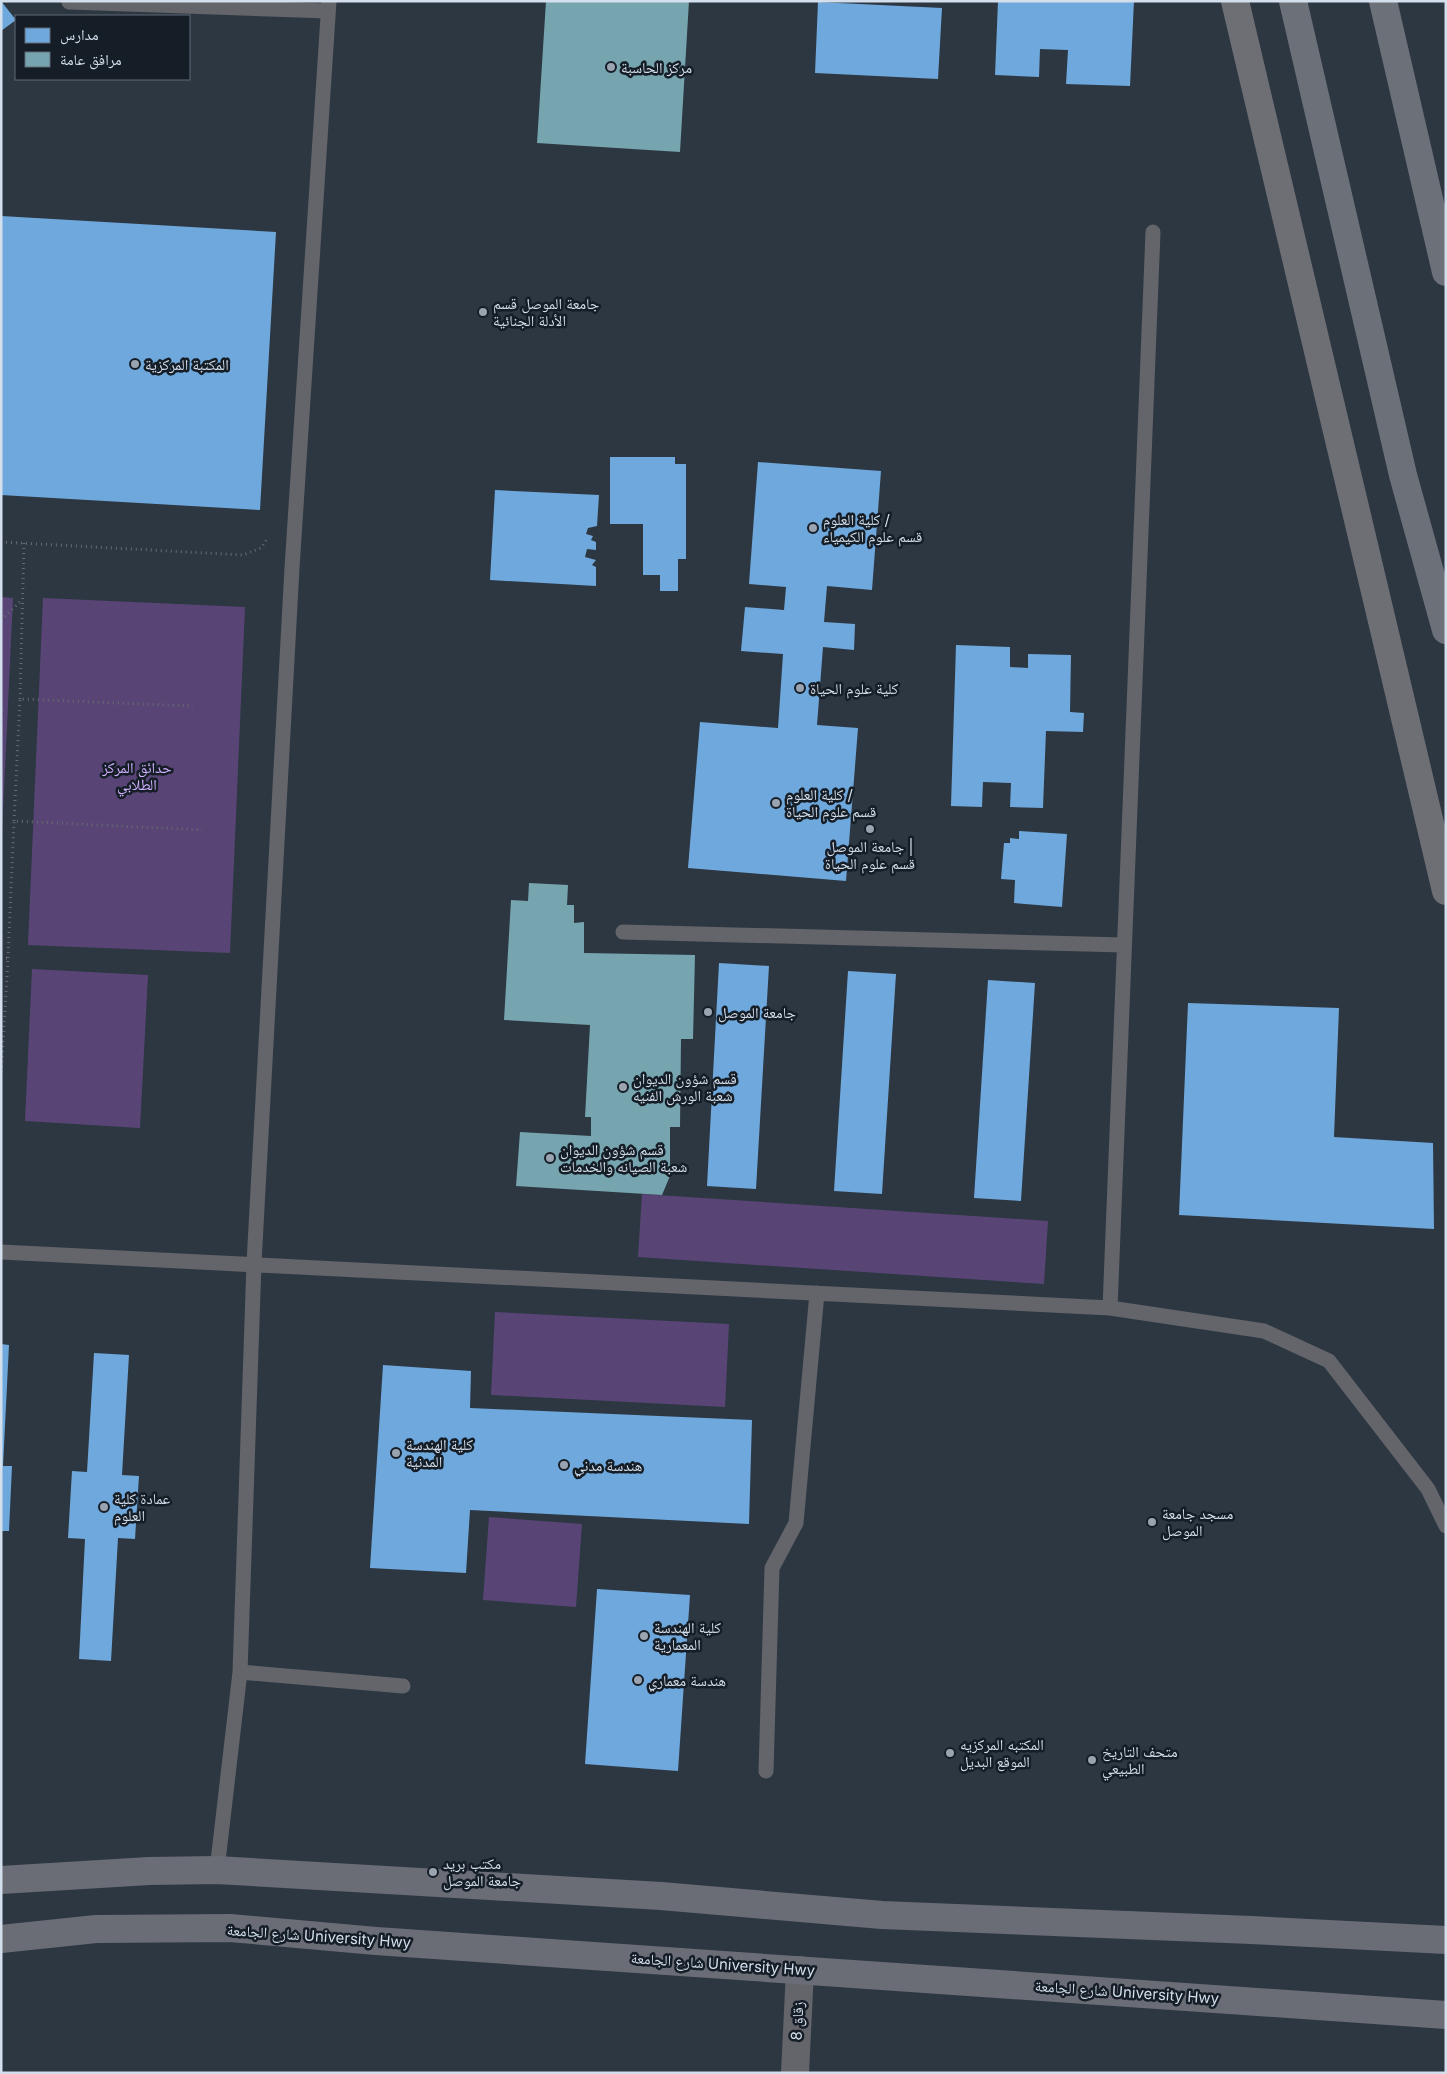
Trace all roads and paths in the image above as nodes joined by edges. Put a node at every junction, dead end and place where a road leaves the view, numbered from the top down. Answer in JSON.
{"nodes":[{"id":1,"x":1235,"y":1,"type":"edge"},
{"id":2,"x":1293,"y":1,"type":"edge"},
{"id":3,"x":1384,"y":1,"type":"edge"},
{"id":4,"x":69,"y":2,"type":"edge"},
{"id":5,"x":329,"y":6,"type":"edge"},
{"id":6,"x":1153,"y":232,"type":"dead end"},
{"id":7,"x":1446,"y":272,"type":"edge"},
{"id":8,"x":269,"y":537,"type":"dead end"},
{"id":9,"x":1,"y":542,"type":"edge"},
{"id":10,"x":24,"y":543,"type":"junction"},
{"id":11,"x":23,"y":600,"type":"junction"},
{"id":12,"x":1,"y":620,"type":"edge"},
{"id":13,"x":1446,"y":630,"type":"edge"},
{"id":14,"x":20,"y":699,"type":"junction"},
{"id":15,"x":193,"y":706,"type":"dead end"},
{"id":16,"x":14,"y":821,"type":"junction"},
{"id":17,"x":202,"y":830,"type":"dead end"},
{"id":18,"x":1446,"y":891,"type":"edge"},
{"id":19,"x":622,"y":932,"type":"dead end"},
{"id":20,"x":1124,"y":946,"type":"junction"},
{"id":21,"x":1,"y":958,"type":"edge"},
{"id":22,"x":8,"y":958,"type":"junction"},
{"id":23,"x":1,"y":1077,"type":"edge"},
{"id":24,"x":1,"y":1252,"type":"edge"},
{"id":25,"x":254,"y":1263,"type":"junction"},
{"id":26,"x":817,"y":1293,"type":"junction"},
{"id":27,"x":1110,"y":1308,"type":"junction"},
{"id":28,"x":1446,"y":1526,"type":"edge"},
{"id":29,"x":240,"y":1672,"type":"junction"},
{"id":30,"x":403,"y":1686,"type":"dead end"},
{"id":31,"x":766,"y":1771,"type":"dead end"},
{"id":32,"x":216,"y":1870,"type":"junction"},
{"id":33,"x":1,"y":1880,"type":"edge"},
{"id":34,"x":1,"y":1939,"type":"edge"},
{"id":35,"x":1446,"y":1940,"type":"edge"},
{"id":36,"x":800,"y":1970,"type":"junction"},
{"id":37,"x":1446,"y":2015,"type":"edge"},
{"id":38,"x":794,"y":2073,"type":"edge"}],
"edges":[{"from":1,"to":18,"type":"main road"},
{"from":2,"to":13,"type":"highway"},
{"from":3,"to":7,"type":"highway"},
{"from":4,"to":5,"type":"lane"},
{"from":5,"to":25,"type":"lane"},
{"from":6,"to":20,"type":"lane"},
{"from":8,"to":10,"type":"path"},
{"from":9,"to":10,"type":"path"},
{"from":10,"to":11,"type":"path"},
{"from":11,"to":12,"type":"path"},
{"from":11,"to":14,"type":"path"},
{"from":14,"to":15,"type":"path"},
{"from":14,"to":16,"type":"path"},
{"from":16,"to":17,"type":"path"},
{"from":16,"to":22,"type":"path"},
{"from":19,"to":20,"type":"lane"},
{"from":20,"to":27,"type":"lane"},
{"from":21,"to":22,"type":"path"},
{"from":22,"to":23,"type":"path"},
{"from":24,"to":25,"type":"lane"},
{"from":25,"to":26,"type":"lane"},
{"from":25,"to":29,"type":"lane"},
{"from":26,"to":27,"type":"lane"},
{"from":26,"to":31,"type":"lane"},
{"from":27,"to":28,"type":"lane"},
{"from":29,"to":30,"type":"lane"},
{"from":29,"to":32,"type":"lane"},
{"from":32,"to":33,"type":"main road"},
{"from":32,"to":35,"type":"main road"},
{"from":34,"to":36,"type":"main road","name":"شارع الجامعة University Hwy"},
{"from":36,"to":37,"type":"main road","name":"شارع الجامعة University Hwy"},
{"from":36,"to":38,"type":"street","name":"زقاق 8"}]}
